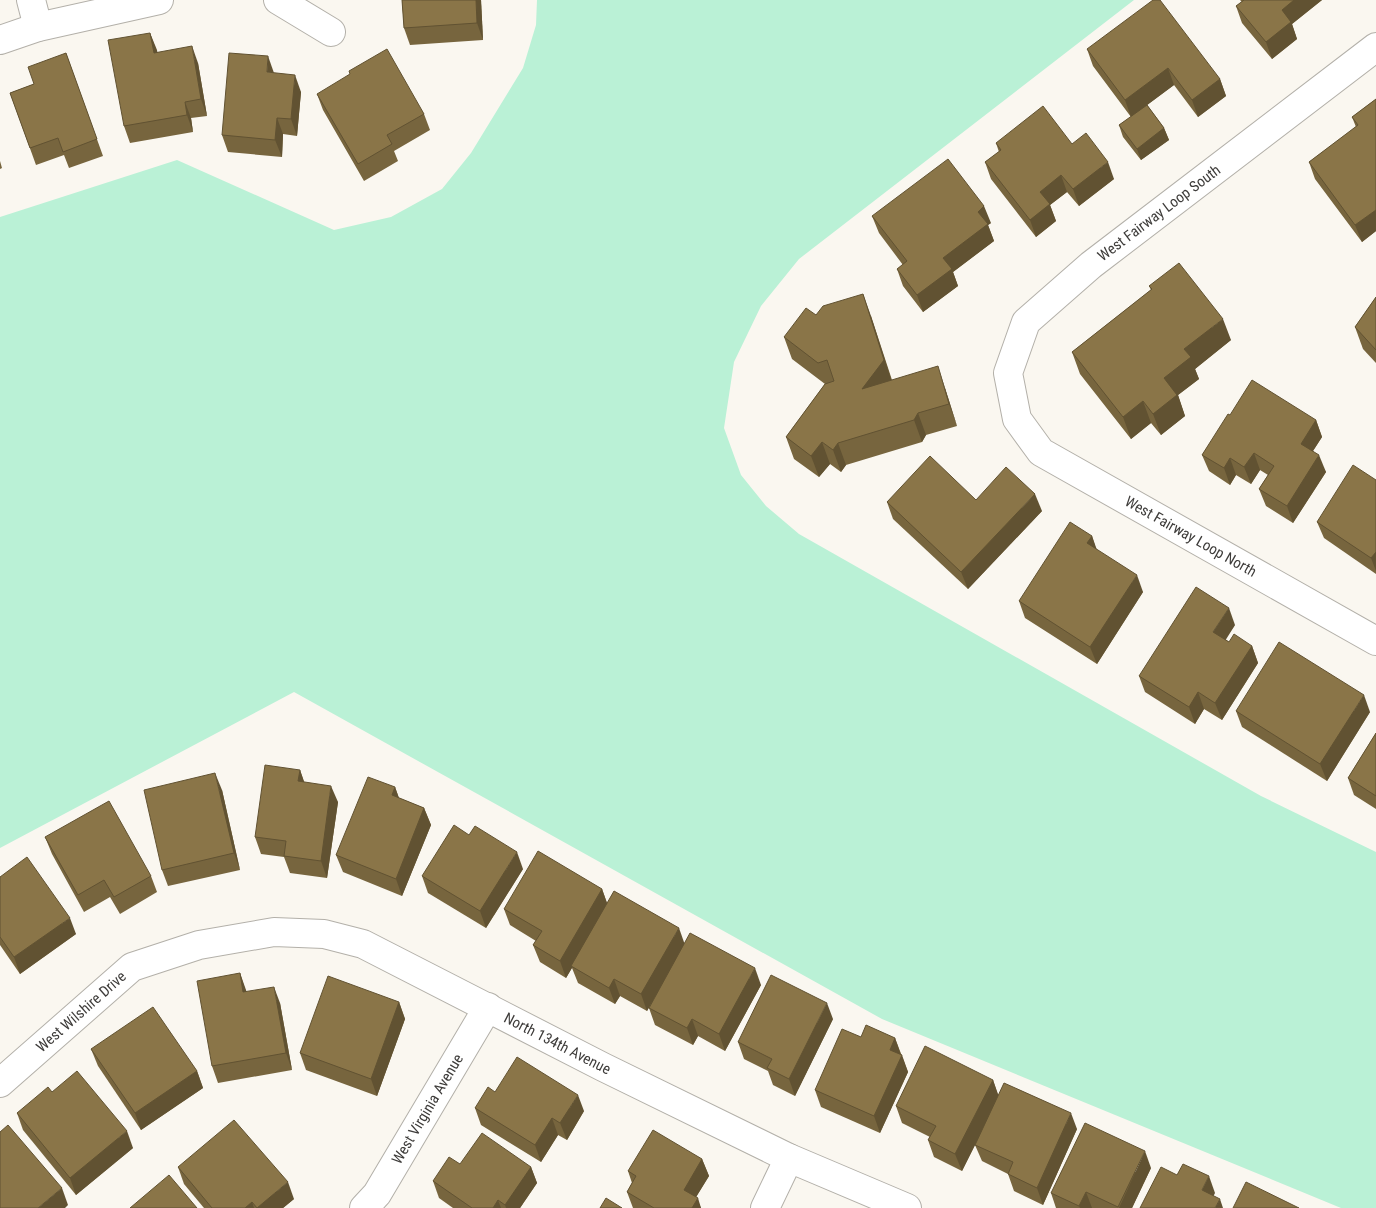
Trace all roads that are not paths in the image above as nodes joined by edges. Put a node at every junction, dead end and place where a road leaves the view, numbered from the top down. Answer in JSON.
{"nodes":[{"id":1,"x":31,"y":0,"type":"edge"},
{"id":2,"x":159,"y":0,"type":"edge"},
{"id":3,"x":278,"y":0,"type":"edge"},
{"id":4,"x":38,"y":26,"type":"junction"},
{"id":5,"x":331,"y":32,"type":"dead end"},
{"id":6,"x":0,"y":40,"type":"edge"},
{"id":7,"x":1376,"y":47,"type":"edge"},
{"id":8,"x":1017,"y":419,"type":"joint"},
{"id":9,"x":1376,"y":640,"type":"edge"},
{"id":10,"x":199,"y":944,"type":"joint"},
{"id":11,"x":488,"y":1007,"type":"junction"},
{"id":12,"x":0,"y":1083,"type":"edge"},
{"id":13,"x":789,"y":1158,"type":"junction"},
{"id":14,"x":364,"y":1208,"type":"edge"},
{"id":15,"x":765,"y":1208,"type":"edge"},
{"id":16,"x":907,"y":1208,"type":"edge"}],
"edges":[{"from":1,"to":4,"type":"street"},
{"from":2,"to":4,"type":"street"},
{"from":3,"to":5,"type":"street"},
{"from":4,"to":6,"type":"street"},
{"from":7,"to":8,"type":"street","name":"West Fairway Loop South"},
{"from":8,"to":9,"type":"street","name":"West Fairway Loop North"},
{"from":10,"to":11,"type":"street","name":"North 134th Avenue"},
{"from":10,"to":12,"type":"street","name":"West Wilshire Drive"},
{"from":11,"to":13,"type":"street","name":"North 134th Avenue"},
{"from":11,"to":14,"type":"street","name":"West Virginia Avenue"},
{"from":13,"to":15,"type":"street"},
{"from":13,"to":16,"type":"street","name":"North 134th Avenue"}]}
